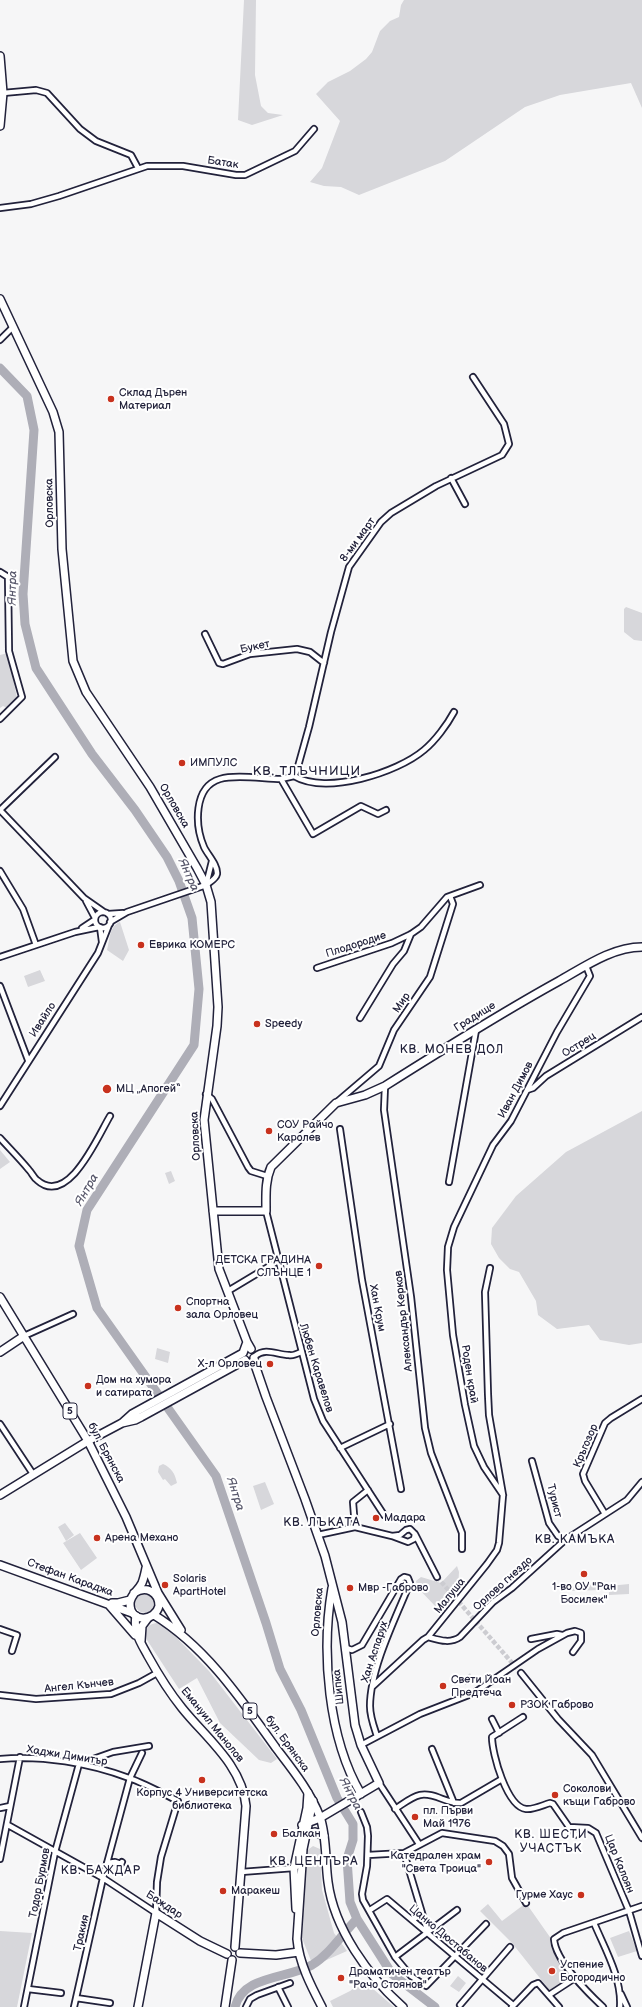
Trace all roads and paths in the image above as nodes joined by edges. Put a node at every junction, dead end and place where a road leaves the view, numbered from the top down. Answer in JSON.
{"nodes":[{"id":1,"x":0,"y":56,"type":"edge"},
{"id":2,"x":3,"y":93,"type":"junction"},
{"id":3,"x":0,"y":126,"type":"edge"},
{"id":4,"x":314,"y":129,"type":"dead end"},
{"id":5,"x":138,"y":168,"type":"junction"},
{"id":6,"x":0,"y":208,"type":"edge"},
{"id":7,"x":0,"y":301,"type":"edge"},
{"id":8,"x":13,"y":327,"type":"junction"},
{"id":9,"x":0,"y":340,"type":"edge"},
{"id":10,"x":473,"y":377,"type":"dead end"},
{"id":11,"x":451,"y":478,"type":"junction"},
{"id":12,"x":465,"y":504,"type":"dead end"},
{"id":13,"x":0,"y":572,"type":"edge"},
{"id":14,"x":205,"y":634,"type":"dead end"},
{"id":15,"x":324,"y":663,"type":"junction"},
{"id":16,"x":454,"y":712,"type":"dead end"},
{"id":17,"x":0,"y":719,"type":"edge"},
{"id":18,"x":56,"y":757,"type":"dead end"},
{"id":19,"x":294,"y":776,"type":"junction"},
{"id":20,"x":281,"y":779,"type":"junction"},
{"id":21,"x":0,"y":810,"type":"edge"},
{"id":22,"x":386,"y":810,"type":"dead end"},
{"id":23,"x":212,"y":861,"type":"junction"},
{"id":24,"x":0,"y":870,"type":"edge"},
{"id":25,"x":206,"y":885,"type":"junction"},
{"id":26,"x":480,"y":885,"type":"dead end"},
{"id":27,"x":450,"y":896,"type":"junction"},
{"id":28,"x":84,"y":898,"type":"junction"},
{"id":29,"x":127,"y":912,"type":"junction"},
{"id":30,"x":106,"y":913,"type":"junction"},
{"id":31,"x":95,"y":919,"type":"junction"},
{"id":32,"x":110,"y":924,"type":"junction"},
{"id":33,"x":99,"y":927,"type":"junction"},
{"id":34,"x":75,"y":932,"type":"junction"},
{"id":35,"x":411,"y":934,"type":"junction"},
{"id":36,"x":36,"y":945,"type":"junction"},
{"id":37,"x":102,"y":946,"type":"junction"},
{"id":38,"x":642,"y":947,"type":"edge"},
{"id":39,"x":0,"y":957,"type":"edge"},
{"id":40,"x":586,"y":966,"type":"junction"},
{"id":41,"x":317,"y":968,"type":"dead end"},
{"id":42,"x":0,"y":986,"type":"edge"},
{"id":43,"x":642,"y":1017,"type":"edge"},
{"id":44,"x":360,"y":1018,"type":"dead end"},
{"id":45,"x":476,"y":1030,"type":"junction"},
{"id":46,"x":28,"y":1060,"type":"junction"},
{"id":47,"x":385,"y":1086,"type":"junction"},
{"id":48,"x":527,"y":1090,"type":"junction"},
{"id":49,"x":206,"y":1094,"type":"junction"},
{"id":50,"x":336,"y":1103,"type":"junction"},
{"id":51,"x":0,"y":1106,"type":"edge"},
{"id":52,"x":110,"y":1116,"type":"dead end"},
{"id":53,"x":340,"y":1129,"type":"dead end"},
{"id":54,"x":0,"y":1138,"type":"edge"},
{"id":55,"x":267,"y":1176,"type":"junction"},
{"id":56,"x":449,"y":1182,"type":"dead end"},
{"id":57,"x":213,"y":1211,"type":"junction"},
{"id":58,"x":266,"y":1211,"type":"junction"},
{"id":59,"x":448,"y":1247,"type":"joint"},
{"id":60,"x":278,"y":1262,"type":"junction"},
{"id":61,"x":490,"y":1268,"type":"dead end"},
{"id":62,"x":228,"y":1291,"type":"junction"},
{"id":63,"x":0,"y":1297,"type":"edge"},
{"id":64,"x":73,"y":1314,"type":"dead end"},
{"id":65,"x":24,"y":1336,"type":"junction"},
{"id":66,"x":0,"y":1352,"type":"edge"},
{"id":67,"x":301,"y":1352,"type":"junction"},
{"id":68,"x":250,"y":1353,"type":"junction"},
{"id":69,"x":642,"y":1398,"type":"edge"},
{"id":70,"x":0,"y":1424,"type":"edge"},
{"id":71,"x":390,"y":1424,"type":"junction"},
{"id":72,"x":88,"y":1440,"type":"junction"},
{"id":73,"x":340,"y":1448,"type":"junction"},
{"id":74,"x":532,"y":1461,"type":"dead end"},
{"id":75,"x":33,"y":1474,"type":"junction"},
{"id":76,"x":642,"y":1482,"type":"edge"},
{"id":77,"x":401,"y":1489,"type":"dead end"},
{"id":78,"x":368,"y":1490,"type":"junction"},
{"id":79,"x":0,"y":1495,"type":"edge"},
{"id":80,"x":503,"y":1495,"type":"junction"},
{"id":81,"x":605,"y":1514,"type":"junction"},
{"id":82,"x":384,"y":1515,"type":"dead end"},
{"id":83,"x":355,"y":1527,"type":"junction"},
{"id":84,"x":403,"y":1533,"type":"junction"},
{"id":85,"x":415,"y":1534,"type":"junction"},
{"id":86,"x":318,"y":1535,"type":"junction"},
{"id":87,"x":390,"y":1535,"type":"junction"},
{"id":88,"x":565,"y":1540,"type":"junction"},
{"id":89,"x":408,"y":1541,"type":"junction"},
{"id":90,"x":462,"y":1549,"type":"dead end"},
{"id":91,"x":424,"y":1552,"type":"junction"},
{"id":92,"x":0,"y":1565,"type":"edge"},
{"id":93,"x":146,"y":1565,"type":"junction"},
{"id":94,"x":437,"y":1576,"type":"tunnel mouth"},
{"id":95,"x":332,"y":1585,"type":"junction"},
{"id":96,"x":156,"y":1595,"type":"junction"},
{"id":97,"x":132,"y":1596,"type":"junction"},
{"id":98,"x":106,"y":1602,"type":"junction"},
{"id":99,"x":159,"y":1602,"type":"junction"},
{"id":100,"x":339,"y":1609,"type":"junction"},
{"id":101,"x":328,"y":1612,"type":"junction"},
{"id":102,"x":134,"y":1614,"type":"junction"},
{"id":103,"x":151,"y":1617,"type":"junction"},
{"id":104,"x":0,"y":1629,"type":"edge"},
{"id":105,"x":177,"y":1629,"type":"junction"},
{"id":106,"x":562,"y":1635,"type":"junction"},
{"id":107,"x":136,"y":1636,"type":"junction"},
{"id":108,"x":185,"y":1636,"type":"junction"},
{"id":109,"x":428,"y":1637,"type":"junction"},
{"id":110,"x":531,"y":1639,"type":"dead end"},
{"id":111,"x":141,"y":1644,"type":"junction"},
{"id":112,"x":346,"y":1648,"type":"junction"},
{"id":113,"x":12,"y":1651,"type":"dead end"},
{"id":114,"x":573,"y":1652,"type":"dead end"},
{"id":115,"x":157,"y":1673,"type":"junction"},
{"id":116,"x":521,"y":1673,"type":"tunnel mouth"},
{"id":117,"x":372,"y":1687,"type":"junction"},
{"id":118,"x":0,"y":1696,"type":"edge"},
{"id":119,"x":523,"y":1717,"type":"dead end"},
{"id":120,"x":492,"y":1719,"type":"dead end"},
{"id":121,"x":499,"y":1733,"type":"junction"},
{"id":122,"x":377,"y":1736,"type":"junction"},
{"id":123,"x":361,"y":1745,"type":"junction"},
{"id":124,"x":149,"y":1746,"type":"dead end"},
{"id":125,"x":432,"y":1749,"type":"dead end"},
{"id":126,"x":142,"y":1753,"type":"dead end"},
{"id":127,"x":20,"y":1757,"type":"junction"},
{"id":128,"x":0,"y":1759,"type":"edge"},
{"id":129,"x":79,"y":1764,"type":"junction"},
{"id":130,"x":130,"y":1778,"type":"junction"},
{"id":131,"x":502,"y":1779,"type":"junction"},
{"id":132,"x":379,"y":1783,"type":"junction"},
{"id":133,"x":308,"y":1793,"type":"junction"},
{"id":134,"x":361,"y":1794,"type":"junction"},
{"id":135,"x":313,"y":1801,"type":"junction"},
{"id":136,"x":454,"y":1803,"type":"junction"},
{"id":137,"x":10,"y":1806,"type":"junction"},
{"id":138,"x":0,"y":1808,"type":"edge"},
{"id":139,"x":395,"y":1809,"type":"junction"},
{"id":140,"x":361,"y":1812,"type":"dead end"},
{"id":141,"x":320,"y":1818,"type":"junction"},
{"id":142,"x":305,"y":1824,"type":"junction"},
{"id":143,"x":8,"y":1825,"type":"junction"},
{"id":144,"x":574,"y":1828,"type":"junction"},
{"id":145,"x":306,"y":1833,"type":"junction"},
{"id":146,"x":575,"y":1835,"type":"dead end"},
{"id":147,"x":300,"y":1837,"type":"junction"},
{"id":148,"x":324,"y":1837,"type":"junction"},
{"id":149,"x":642,"y":1838,"type":"edge"},
{"id":150,"x":419,"y":1844,"type":"junction"},
{"id":151,"x":55,"y":1852,"type":"junction"},
{"id":152,"x":404,"y":1852,"type":"junction"},
{"id":153,"x":368,"y":1855,"type":"junction"},
{"id":154,"x":0,"y":1859,"type":"edge"},
{"id":155,"x":122,"y":1862,"type":"dead end"},
{"id":156,"x":107,"y":1863,"type":"junction"},
{"id":157,"x":302,"y":1864,"type":"junction"},
{"id":158,"x":294,"y":1868,"type":"junction"},
{"id":159,"x":241,"y":1872,"type":"junction"},
{"id":160,"x":103,"y":1878,"type":"junction"},
{"id":161,"x":526,"y":1903,"type":"dead end"},
{"id":162,"x":642,"y":1906,"type":"edge"},
{"id":163,"x":370,"y":1910,"type":"junction"},
{"id":164,"x":457,"y":1910,"type":"dead end"},
{"id":165,"x":629,"y":1911,"type":"junction"},
{"id":166,"x":156,"y":1913,"type":"junction"},
{"id":167,"x":422,"y":1914,"type":"junction"},
{"id":168,"x":412,"y":1920,"type":"junction"},
{"id":169,"x":297,"y":1921,"type":"junction"},
{"id":170,"x":594,"y":1923,"type":"junction"},
{"id":171,"x":486,"y":1924,"type":"dead end"},
{"id":172,"x":428,"y":1933,"type":"junction"},
{"id":173,"x":235,"y":1947,"type":"junction"},
{"id":174,"x":510,"y":1947,"type":"dead end"},
{"id":175,"x":240,"y":1953,"type":"junction"},
{"id":176,"x":227,"y":1954,"type":"junction"},
{"id":177,"x":300,"y":1954,"type":"junction"},
{"id":178,"x":455,"y":1956,"type":"junction"},
{"id":179,"x":642,"y":1956,"type":"edge"},
{"id":180,"x":395,"y":1957,"type":"junction"},
{"id":181,"x":232,"y":1960,"type":"junction"},
{"id":182,"x":482,"y":1978,"type":"junction"},
{"id":183,"x":575,"y":1978,"type":"junction"},
{"id":184,"x":290,"y":1983,"type":"dead end"},
{"id":185,"x":278,"y":1987,"type":"junction"},
{"id":186,"x":28,"y":1989,"type":"junction"},
{"id":187,"x":60,"y":1993,"type":"dead end"},
{"id":188,"x":621,"y":1993,"type":"junction"},
{"id":189,"x":549,"y":1995,"type":"junction"},
{"id":190,"x":76,"y":1998,"type":"junction"},
{"id":191,"x":110,"y":2003,"type":"dead end"},
{"id":192,"x":460,"y":2005,"type":"dead end"},
{"id":193,"x":512,"y":2006,"type":"edge"},
{"id":194,"x":24,"y":2007,"type":"edge"},
{"id":195,"x":74,"y":2007,"type":"edge"},
{"id":196,"x":138,"y":2007,"type":"edge"},
{"id":197,"x":225,"y":2007,"type":"edge"},
{"id":198,"x":246,"y":2007,"type":"edge"},
{"id":199,"x":288,"y":2007,"type":"edge"},
{"id":200,"x":322,"y":2007,"type":"edge"},
{"id":201,"x":403,"y":2007,"type":"edge"},
{"id":202,"x":559,"y":2007,"type":"edge"},
{"id":203,"x":603,"y":2007,"type":"edge"},
{"id":204,"x":620,"y":2007,"type":"edge"},
{"id":205,"x":626,"y":2007,"type":"edge"}],
"edges":[{"from":1,"to":2,"type":"street"},
{"from":2,"to":3,"type":"street"},
{"from":2,"to":5,"type":"street"},
{"from":4,"to":5,"type":"street","name":"Батак"},
{"from":5,"to":6,"type":"street","name":"Батак"},
{"from":7,"to":8,"type":"street","name":"Орловска"},
{"from":8,"to":9,"type":"street"},
{"from":8,"to":25,"type":"street","name":"Орловска"},
{"from":10,"to":11,"type":"street","name":"8-ми март"},
{"from":11,"to":12,"type":"street"},
{"from":11,"to":15,"type":"street","name":"8-ми март"},
{"from":13,"to":17,"type":"street"},
{"from":14,"to":15,"type":"street","name":"Букет"},
{"from":15,"to":19,"type":"street","name":"8-ми март"},
{"from":16,"to":19,"type":"street"},
{"from":18,"to":21,"type":"street"},
{"from":19,"to":20,"type":"street"},
{"from":20,"to":22,"type":"street"},
{"from":20,"to":23,"type":"street"},
{"from":21,"to":28,"type":"street"},
{"from":23,"to":25,"type":"street"},
{"from":23,"to":25,"type":"street"},
{"from":24,"to":36,"type":"street"},
{"from":25,"to":29,"type":"street"},
{"from":25,"to":49,"type":"street","name":"Орловска"},
{"from":26,"to":27,"type":"street"},
{"from":27,"to":35,"type":"street"},
{"from":27,"to":50,"type":"street","name":"Мир"},
{"from":28,"to":30,"type":"street"},
{"from":28,"to":31,"type":"street"},
{"from":29,"to":30,"type":"street"},
{"from":29,"to":32,"type":"street"},
{"from":30,"to":31,"type":"street"},
{"from":30,"to":32,"type":"street"},
{"from":31,"to":33,"type":"street"},
{"from":31,"to":34,"type":"street"},
{"from":32,"to":33,"type":"street"},
{"from":32,"to":37,"type":"street","name":"Ивайло"},
{"from":33,"to":34,"type":"street"},
{"from":33,"to":37,"type":"street"},
{"from":34,"to":36,"type":"street"},
{"from":35,"to":41,"type":"street","name":"Плодородие"},
{"from":35,"to":44,"type":"street"},
{"from":36,"to":39,"type":"street"},
{"from":37,"to":46,"type":"street","name":"Ивайло"},
{"from":38,"to":40,"type":"street","name":"Градище"},
{"from":40,"to":45,"type":"street","name":"Градище"},
{"from":40,"to":48,"type":"street","name":"Иван Димов"},
{"from":42,"to":46,"type":"street"},
{"from":43,"to":48,"type":"street","name":"Острец"},
{"from":45,"to":47,"type":"street","name":"Градище"},
{"from":45,"to":56,"type":"street"},
{"from":46,"to":51,"type":"street","name":"Ивайло"},
{"from":47,"to":50,"type":"street","name":"Градище"},
{"from":47,"to":90,"type":"street","name":"Александър Керков"},
{"from":48,"to":59,"type":"street","name":"Иван Димов"},
{"from":49,"to":55,"type":"street"},
{"from":49,"to":57,"type":"street","name":"Орловска"},
{"from":50,"to":55,"type":"street","name":"Градище"},
{"from":52,"to":54,"type":"street"},
{"from":53,"to":71,"type":"street","name":"Хан Крум"},
{"from":55,"to":58,"type":"street"},
{"from":57,"to":58,"type":"street"},
{"from":57,"to":62,"type":"street","name":"Орловска"},
{"from":58,"to":60,"type":"street","name":"Любен Каравелов"},
{"from":59,"to":80,"type":"street","name":"Роден край"},
{"from":60,"to":62,"type":"street"},
{"from":60,"to":67,"type":"street","name":"Любен Каравелов"},
{"from":61,"to":80,"type":"street","name":"Малуша"},
{"from":62,"to":68,"type":"street","name":"Орловска"},
{"from":63,"to":65,"type":"street","name":"бул. Брянска","number":"5"},
{"from":64,"to":65,"type":"street"},
{"from":65,"to":66,"type":"street"},
{"from":65,"to":72,"type":"street","name":"бул. Брянска","number":"5"},
{"from":67,"to":68,"type":"street"},
{"from":67,"to":73,"type":"street","name":"Любен Каравелов"},
{"from":68,"to":72,"type":"street"},
{"from":68,"to":86,"type":"street","name":"Орловска"},
{"from":69,"to":81,"type":"street","name":"Кръгозор"},
{"from":70,"to":75,"type":"street"},
{"from":71,"to":73,"type":"street"},
{"from":71,"to":77,"type":"street","name":"Хан Крум"},
{"from":72,"to":75,"type":"street"},
{"from":72,"to":93,"type":"street","name":"бул. Брянска","number":"5"},
{"from":73,"to":78,"type":"street","name":"Любен Каравелов"},
{"from":74,"to":88,"type":"street","name":"Турист"},
{"from":75,"to":79,"type":"street"},
{"from":76,"to":81,"type":"street","name":"Орлово гнездо"},
{"from":78,"to":82,"type":"street","name":"Любен Каравелов"},
{"from":78,"to":83,"type":"street"},
{"from":80,"to":109,"type":"street","name":"Малуша"},
{"from":81,"to":88,"type":"street","name":"Орлово гнездо"},
{"from":83,"to":86,"type":"street"},
{"from":83,"to":87,"type":"street"},
{"from":84,"to":85,"type":"street"},
{"from":84,"to":87,"type":"street"},
{"from":84,"to":89,"type":"street"},
{"from":85,"to":89,"type":"street"},
{"from":85,"to":91,"type":"street"},
{"from":86,"to":95,"type":"street","name":"Орловска"},
{"from":87,"to":89,"type":"street"},
{"from":88,"to":109,"type":"street","name":"Орлово гнездо"},
{"from":89,"to":91,"type":"street"},
{"from":91,"to":94,"type":"street"},
{"from":92,"to":98,"type":"street","name":"Стефан Караджа"},
{"from":93,"to":96,"type":"street"},
{"from":93,"to":97,"type":"street"},
{"from":93,"to":108,"type":"street","name":"бул. Брянска","number":"5"},
{"from":95,"to":100,"type":"street","name":"Шипка"},
{"from":95,"to":101,"type":"street","name":"Орловска"},
{"from":96,"to":97,"type":"street"},
{"from":96,"to":99,"type":"street"},
{"from":97,"to":98,"type":"street"},
{"from":97,"to":102,"type":"street"},
{"from":98,"to":102,"type":"street","name":"Стефан Караджа"},
{"from":98,"to":107,"type":"street","name":"Емануил Манолов"},
{"from":99,"to":103,"type":"street"},
{"from":99,"to":105,"type":"street"},
{"from":100,"to":101,"type":"street"},
{"from":100,"to":112,"type":"street","name":"Шипка"},
{"from":101,"to":134,"type":"street","name":"Орловска"},
{"from":102,"to":103,"type":"street","number":"5"},
{"from":102,"to":107,"type":"street"},
{"from":103,"to":105,"type":"street","number":"5"},
{"from":103,"to":111,"type":"street"},
{"from":104,"to":113,"type":"street"},
{"from":105,"to":108,"type":"street","name":"бул. Брянска","number":"5"},
{"from":106,"to":110,"type":"street"},
{"from":106,"to":114,"type":"street"},
{"from":106,"to":122,"type":"street"},
{"from":107,"to":111,"type":"street","name":"Емануил Манолов"},
{"from":108,"to":133,"type":"street","name":"бул. Брянска","number":"5"},
{"from":109,"to":117,"type":"street","name":"Малуша"},
{"from":111,"to":115,"type":"street","name":"Емануил Манолов"},
{"from":112,"to":117,"type":"street","name":"Хан Аспарух"},
{"from":112,"to":123,"type":"street","name":"Шипка"},
{"from":115,"to":118,"type":"street","name":"Ангел Кънчев"},
{"from":115,"to":159,"type":"street","name":"Емануил Манолов"},
{"from":116,"to":149,"type":"street"},
{"from":117,"to":122,"type":"street","name":"Хан Аспарух"},
{"from":119,"to":121,"type":"street"},
{"from":120,"to":121,"type":"street"},
{"from":121,"to":131,"type":"street"},
{"from":122,"to":123,"type":"street"},
{"from":123,"to":132,"type":"street","name":"Шипка"},
{"from":124,"to":129,"type":"street"},
{"from":125,"to":136,"type":"street"},
{"from":126,"to":130,"type":"street"},
{"from":127,"to":128,"type":"street","name":"Хаджи Димитър"},
{"from":127,"to":129,"type":"street","name":"Хаджи Димитър"},
{"from":127,"to":137,"type":"street"},
{"from":129,"to":130,"type":"street","name":"Хаджи Димитър"},
{"from":129,"to":151,"type":"street","name":"Тодор Бурмов"},
{"from":130,"to":156,"type":"street","name":"Тракия"},
{"from":130,"to":166,"type":"street","name":"Хаджи Димитър"},
{"from":131,"to":136,"type":"street"},
{"from":131,"to":144,"type":"street"},
{"from":132,"to":134,"type":"street"},
{"from":132,"to":139,"type":"street"},
{"from":133,"to":135,"type":"street","name":"бул. Брянска","number":"5"},
{"from":133,"to":142,"type":"street"},
{"from":134,"to":141,"type":"street"},
{"from":135,"to":141,"type":"street","name":"бул. Брянска","number":"5"},
{"from":135,"to":142,"type":"street"},
{"from":136,"to":139,"type":"street"},
{"from":137,"to":138,"type":"street"},
{"from":137,"to":143,"type":"street"},
{"from":139,"to":150,"type":"street"},
{"from":140,"to":153,"type":"street"},
{"from":141,"to":142,"type":"street"},
{"from":141,"to":148,"type":"street","name":"бул. Брянска","number":"5"},
{"from":142,"to":145,"type":"street"},
{"from":142,"to":147,"type":"street"},
{"from":143,"to":151,"type":"street","name":"Баждар"},
{"from":143,"to":154,"type":"street"},
{"from":144,"to":146,"type":"street"},
{"from":144,"to":165,"type":"street","name":"Цар Калоян"},
{"from":145,"to":147,"type":"street"},
{"from":145,"to":148,"type":"street"},
{"from":145,"to":157,"type":"street"},
{"from":147,"to":158,"type":"street"},
{"from":148,"to":201,"type":"street","number":"5"},
{"from":150,"to":152,"type":"street"},
{"from":150,"to":161,"type":"street"},
{"from":151,"to":160,"type":"street","name":"Баждар"},
{"from":151,"to":186,"type":"street","name":"Тодор Бурмов"},
{"from":152,"to":153,"type":"street"},
{"from":152,"to":167,"type":"street"},
{"from":153,"to":163,"type":"street"},
{"from":155,"to":156,"type":"street"},
{"from":156,"to":160,"type":"street","name":"Тракия"},
{"from":157,"to":158,"type":"street"},
{"from":157,"to":169,"type":"street"},
{"from":158,"to":159,"type":"street"},
{"from":158,"to":169,"type":"street"},
{"from":159,"to":173,"type":"street","name":"Емануил Манолов"},
{"from":160,"to":166,"type":"street","name":"Баждар"},
{"from":160,"to":190,"type":"street","name":"Тракия"},
{"from":162,"to":165,"type":"street"},
{"from":163,"to":168,"type":"street","name":"Цанко Дюстабанов"},
{"from":163,"to":180,"type":"street"},
{"from":164,"to":172,"type":"street"},
{"from":165,"to":170,"type":"street"},
{"from":165,"to":179,"type":"street","name":"Цар Калоян"},
{"from":166,"to":176,"type":"street","name":"Баждар"},
{"from":166,"to":196,"type":"street"},
{"from":167,"to":168,"type":"street"},
{"from":167,"to":172,"type":"street"},
{"from":168,"to":172,"type":"street","name":"Цанко Дюстабанов"},
{"from":169,"to":177,"type":"street"},
{"from":170,"to":183,"type":"street"},
{"from":170,"to":188,"type":"street"},
{"from":171,"to":178,"type":"street"},
{"from":172,"to":178,"type":"street","name":"Цанко Дюстабанов"},
{"from":172,"to":180,"type":"street"},
{"from":173,"to":175,"type":"street"},
{"from":173,"to":176,"type":"street"},
{"from":174,"to":182,"type":"street"},
{"from":175,"to":177,"type":"street"},
{"from":175,"to":181,"type":"street"},
{"from":176,"to":181,"type":"street"},
{"from":177,"to":200,"type":"street"},
{"from":178,"to":180,"type":"street"},
{"from":178,"to":182,"type":"street","name":"Цанко Дюстабанов"},
{"from":181,"to":197,"type":"street"},
{"from":182,"to":192,"type":"street"},
{"from":182,"to":193,"type":"street","name":"Цанко Дюстабанов"},
{"from":183,"to":189,"type":"street"},
{"from":183,"to":203,"type":"street"},
{"from":184,"to":185,"type":"street"},
{"from":185,"to":198,"type":"street"},
{"from":185,"to":199,"type":"street"},
{"from":186,"to":187,"type":"street"},
{"from":186,"to":194,"type":"street","name":"Тодор Бурмов"},
{"from":188,"to":204,"type":"street"},
{"from":188,"to":205,"type":"street"},
{"from":189,"to":193,"type":"street"},
{"from":189,"to":202,"type":"street"},
{"from":190,"to":191,"type":"street"},
{"from":190,"to":195,"type":"street","name":"Тракия"}]}
